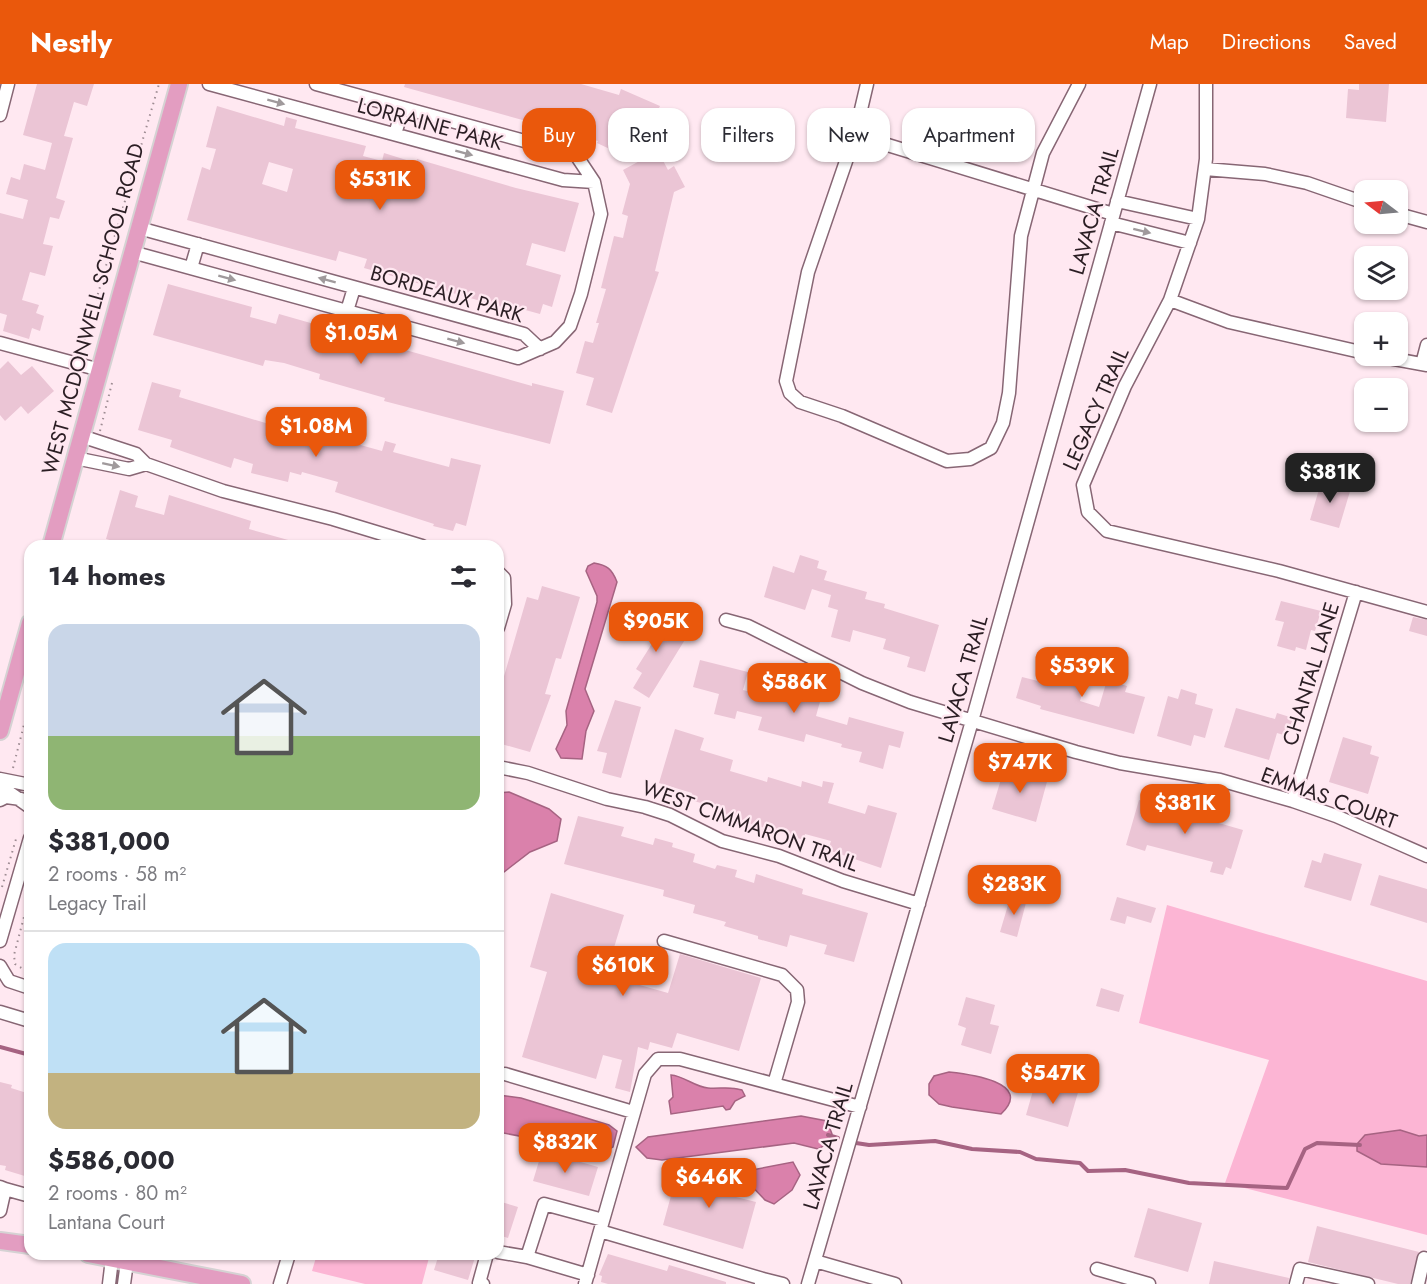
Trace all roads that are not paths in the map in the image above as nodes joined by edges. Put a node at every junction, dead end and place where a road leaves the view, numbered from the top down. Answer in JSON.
{"nodes":[{"id":1,"x":8,"y":84,"type":"edge"},
{"id":2,"x":179,"y":84,"type":"edge"},
{"id":3,"x":209,"y":84,"type":"edge"},
{"id":4,"x":316,"y":84,"type":"edge"},
{"id":5,"x":867,"y":84,"type":"edge"},
{"id":6,"x":1079,"y":84,"type":"edge"},
{"id":7,"x":1150,"y":84,"type":"edge"},
{"id":8,"x":1206,"y":84,"type":"edge"},
{"id":9,"x":237,"y":88,"type":"edge"},
{"id":10,"x":403,"y":108,"type":"junction"},
{"id":11,"x":861,"y":108,"type":"edge"},
{"id":12,"x":0,"y":115,"type":"edge"},
{"id":13,"x":395,"y":134,"type":"junction"},
{"id":14,"x":890,"y":146,"type":"edge"},
{"id":15,"x":846,"y":162,"type":"edge"},
{"id":16,"x":1205,"y":169,"type":"junction"},
{"id":17,"x":594,"y":182,"type":"junction"},
{"id":18,"x":1033,"y":191,"type":"junction"},
{"id":19,"x":1354,"y":199,"type":"edge"},
{"id":20,"x":1117,"y":201,"type":"junction"},
{"id":21,"x":1408,"y":217,"type":"edge"},
{"id":22,"x":1112,"y":219,"type":"junction"},
{"id":23,"x":1197,"y":219,"type":"junction"},
{"id":24,"x":1427,"y":222,"type":"edge"},
{"id":25,"x":139,"y":228,"type":"junction"},
{"id":26,"x":1190,"y":243,"type":"junction"},
{"id":27,"x":198,"y":244,"type":"junction"},
{"id":28,"x":132,"y":252,"type":"junction"},
{"id":29,"x":191,"y":268,"type":"junction"},
{"id":30,"x":354,"y":288,"type":"junction"},
{"id":31,"x":1170,"y":300,"type":"junction"},
{"id":32,"x":347,"y":311,"type":"junction"},
{"id":33,"x":0,"y":343,"type":"edge"},
{"id":34,"x":1427,"y":345,"type":"edge"},
{"id":35,"x":540,"y":349,"type":"junction"},
{"id":36,"x":1354,"y":350,"type":"edge"},
{"id":37,"x":1408,"y":362,"type":"edge"},
{"id":38,"x":1425,"y":365,"type":"edge"},
{"id":39,"x":100,"y":370,"type":"junction"},
{"id":40,"x":81,"y":436,"type":"junction"},
{"id":41,"x":75,"y":458,"type":"junction"},
{"id":42,"x":146,"y":464,"type":"junction"},
{"id":43,"x":53,"y":540,"type":"edge"},
{"id":44,"x":402,"y":540,"type":"edge"},
{"id":45,"x":504,"y":578,"type":"edge"},
{"id":46,"x":1356,"y":592,"type":"junction"},
{"id":47,"x":504,"y":607,"type":"edge"},
{"id":48,"x":1427,"y":612,"type":"edge"},
{"id":49,"x":726,"y":620,"type":"dead end"},
{"id":50,"x":24,"y":647,"type":"edge"},
{"id":51,"x":972,"y":721,"type":"junction"},
{"id":52,"x":0,"y":731,"type":"edge"},
{"id":53,"x":504,"y":768,"type":"edge"},
{"id":54,"x":0,"y":779,"type":"edge"},
{"id":55,"x":24,"y":784,"type":"edge"},
{"id":56,"x":0,"y":786,"type":"edge"},
{"id":57,"x":0,"y":800,"type":"edge"},
{"id":58,"x":1293,"y":801,"type":"junction"},
{"id":59,"x":24,"y":802,"type":"edge"},
{"id":60,"x":24,"y":802,"type":"edge"},
{"id":61,"x":24,"y":839,"type":"edge"},
{"id":62,"x":1427,"y":856,"type":"edge"},
{"id":63,"x":919,"y":904,"type":"junction"},
{"id":64,"x":0,"y":941,"type":"edge"},
{"id":65,"x":664,"y":941,"type":"dead end"},
{"id":66,"x":0,"y":966,"type":"edge"},
{"id":67,"x":24,"y":986,"type":"edge"},
{"id":68,"x":0,"y":1012,"type":"edge"},
{"id":69,"x":24,"y":1019,"type":"edge"},
{"id":70,"x":505,"y":1074,"type":"dead end"},
{"id":71,"x":774,"y":1084,"type":"junction"},
{"id":72,"x":860,"y":1107,"type":"junction"},
{"id":73,"x":633,"y":1112,"type":"junction"},
{"id":74,"x":2,"y":1188,"type":"edge"},
{"id":75,"x":24,"y":1194,"type":"edge"},
{"id":76,"x":0,"y":1211,"type":"edge"},
{"id":77,"x":602,"y":1226,"type":"junction"},
{"id":78,"x":0,"y":1241,"type":"edge"},
{"id":79,"x":24,"y":1244,"type":"edge"},
{"id":80,"x":504,"y":1253,"type":"edge"},
{"id":81,"x":527,"y":1257,"type":"junction"},
{"id":82,"x":1424,"y":1258,"type":"dead end"},
{"id":83,"x":128,"y":1260,"type":"edge"},
{"id":84,"x":129,"y":1260,"type":"edge"},
{"id":85,"x":134,"y":1260,"type":"edge"},
{"id":86,"x":287,"y":1260,"type":"edge"},
{"id":87,"x":485,"y":1260,"type":"edge"},
{"id":88,"x":815,"y":1261,"type":"junction"},
{"id":89,"x":1097,"y":1269,"type":"dead end"},
{"id":90,"x":858,"y":1279,"type":"edge"},
{"id":91,"x":586,"y":1280,"type":"edge"},
{"id":92,"x":762,"y":1281,"type":"edge"},
{"id":93,"x":109,"y":1284,"type":"edge"},
{"id":94,"x":124,"y":1284,"type":"edge"},
{"id":95,"x":242,"y":1284,"type":"edge"},
{"id":96,"x":280,"y":1284,"type":"edge"},
{"id":97,"x":483,"y":1284,"type":"edge"},
{"id":98,"x":783,"y":1284,"type":"edge"},
{"id":99,"x":808,"y":1284,"type":"edge"},
{"id":100,"x":895,"y":1284,"type":"edge"},
{"id":101,"x":1149,"y":1284,"type":"edge"},
{"id":102,"x":1296,"y":1284,"type":"edge"},
{"id":103,"x":1368,"y":1284,"type":"edge"},
{"id":104,"x":1418,"y":1284,"type":"edge"}],
"edges":[{"from":1,"to":12,"type":"street"},
{"from":2,"to":25,"type":"main road","name":"WEST MCDONWELL SCHOOL ROAD"},
{"from":3,"to":9,"type":"street","name":"LORRAINE PARK"},
{"from":4,"to":10,"type":"street","name":"LORRAINE PARK"},
{"from":5,"to":11,"type":"street"},
{"from":6,"to":18,"type":"street"},
{"from":7,"to":20,"type":"street","name":"LAVACA TRAIL"},
{"from":8,"to":16,"type":"street","name":"LEGACY TRAIL"},
{"from":9,"to":13,"type":"street","name":"LORRAINE PARK","one_way":true},
{"from":10,"to":13,"type":"street"},
{"from":10,"to":17,"type":"street","name":"LORRAINE PARK"},
{"from":13,"to":17,"type":"street","name":"LORRAINE PARK","one_way":true},
{"from":14,"to":18,"type":"street"},
{"from":15,"to":18,"type":"street"},
{"from":16,"to":19,"type":"street"},
{"from":16,"to":23,"type":"street","name":"LEGACY TRAIL"},
{"from":17,"to":35,"type":"street"},
{"from":18,"to":22,"type":"street"},
{"from":20,"to":22,"type":"street","name":"LAVACA TRAIL"},
{"from":20,"to":23,"type":"street"},
{"from":21,"to":24,"type":"street"},
{"from":22,"to":26,"type":"street","one_way":true},
{"from":22,"to":51,"type":"street","name":"LAVACA TRAIL"},
{"from":23,"to":26,"type":"street","name":"LEGACY TRAIL"},
{"from":25,"to":27,"type":"street","name":"BORDEAUX PARK"},
{"from":25,"to":28,"type":"main road","name":"WEST MCDONWELL SCHOOL ROAD"},
{"from":26,"to":31,"type":"street","name":"LEGACY TRAIL"},
{"from":27,"to":29,"type":"street"},
{"from":30,"to":27,"type":"street","name":"BORDEAUX PARK","one_way":true},
{"from":28,"to":29,"type":"street","name":"BORDEAUX PARK"},
{"from":28,"to":39,"type":"main road","name":"WEST MCDONWELL SCHOOL ROAD"},
{"from":29,"to":32,"type":"street","name":"BORDEAUX PARK","one_way":true},
{"from":30,"to":32,"type":"street"},
{"from":30,"to":35,"type":"street","name":"BORDEAUX PARK"},
{"from":31,"to":36,"type":"street"},
{"from":31,"to":46,"type":"street","name":"LEGACY TRAIL"},
{"from":32,"to":35,"type":"street","name":"BORDEAUX PARK","one_way":true},
{"from":33,"to":39,"type":"street"},
{"from":34,"to":38,"type":"street"},
{"from":37,"to":38,"type":"street"},
{"from":39,"to":40,"type":"main road","name":"WEST MCDONWELL SCHOOL ROAD"},
{"from":40,"to":41,"type":"main road","name":"WEST MCDONWELL SCHOOL ROAD"},
{"from":40,"to":42,"type":"street"},
{"from":41,"to":42,"type":"street","one_way":true},
{"from":41,"to":43,"type":"main road","name":"WEST MCDONWELL SCHOOL ROAD"},
{"from":42,"to":44,"type":"street"},
{"from":45,"to":47,"type":"street"},
{"from":46,"to":48,"type":"street","name":"LEGACY TRAIL"},
{"from":46,"to":58,"type":"street","name":"CHANTAL LANE"},
{"from":49,"to":51,"type":"street","name":"EMMAS COURT"},
{"from":50,"to":52,"type":"main road"},
{"from":51,"to":58,"type":"street","name":"EMMAS COURT"},
{"from":51,"to":63,"type":"street","name":"LAVACA TRAIL"},
{"from":53,"to":63,"type":"street","name":"WEST CIMMARON TRAIL"},
{"from":54,"to":55,"type":"street"},
{"from":56,"to":59,"type":"street"},
{"from":57,"to":60,"type":"street"},
{"from":58,"to":62,"type":"street","name":"EMMAS COURT"},
{"from":61,"to":64,"type":"street"},
{"from":63,"to":72,"type":"street","name":"LAVACA TRAIL"},
{"from":65,"to":71,"type":"street"},
{"from":66,"to":67,"type":"street"},
{"from":68,"to":69,"type":"street"},
{"from":70,"to":73,"type":"street"},
{"from":71,"to":72,"type":"street"},
{"from":71,"to":73,"type":"street"},
{"from":72,"to":88,"type":"street","name":"LAVACA TRAIL"},
{"from":73,"to":77,"type":"street"},
{"from":74,"to":75,"type":"street"},
{"from":74,"to":76,"type":"street"},
{"from":77,"to":81,"type":"street"},
{"from":77,"to":91,"type":"street"},
{"from":77,"to":92,"type":"street"},
{"from":78,"to":79,"type":"main road"},
{"from":80,"to":81,"type":"street"},
{"from":81,"to":91,"type":"street"},
{"from":82,"to":104,"type":"street"},
{"from":83,"to":93,"type":"street"},
{"from":84,"to":94,"type":"street"},
{"from":85,"to":95,"type":"main road"},
{"from":86,"to":96,"type":"street"},
{"from":87,"to":97,"type":"street"},
{"from":88,"to":90,"type":"street"},
{"from":88,"to":99,"type":"street","name":"LAVACA TRAIL"},
{"from":89,"to":101,"type":"street"},
{"from":90,"to":100,"type":"street"},
{"from":92,"to":98,"type":"street"},
{"from":102,"to":103,"type":"street"}]}
